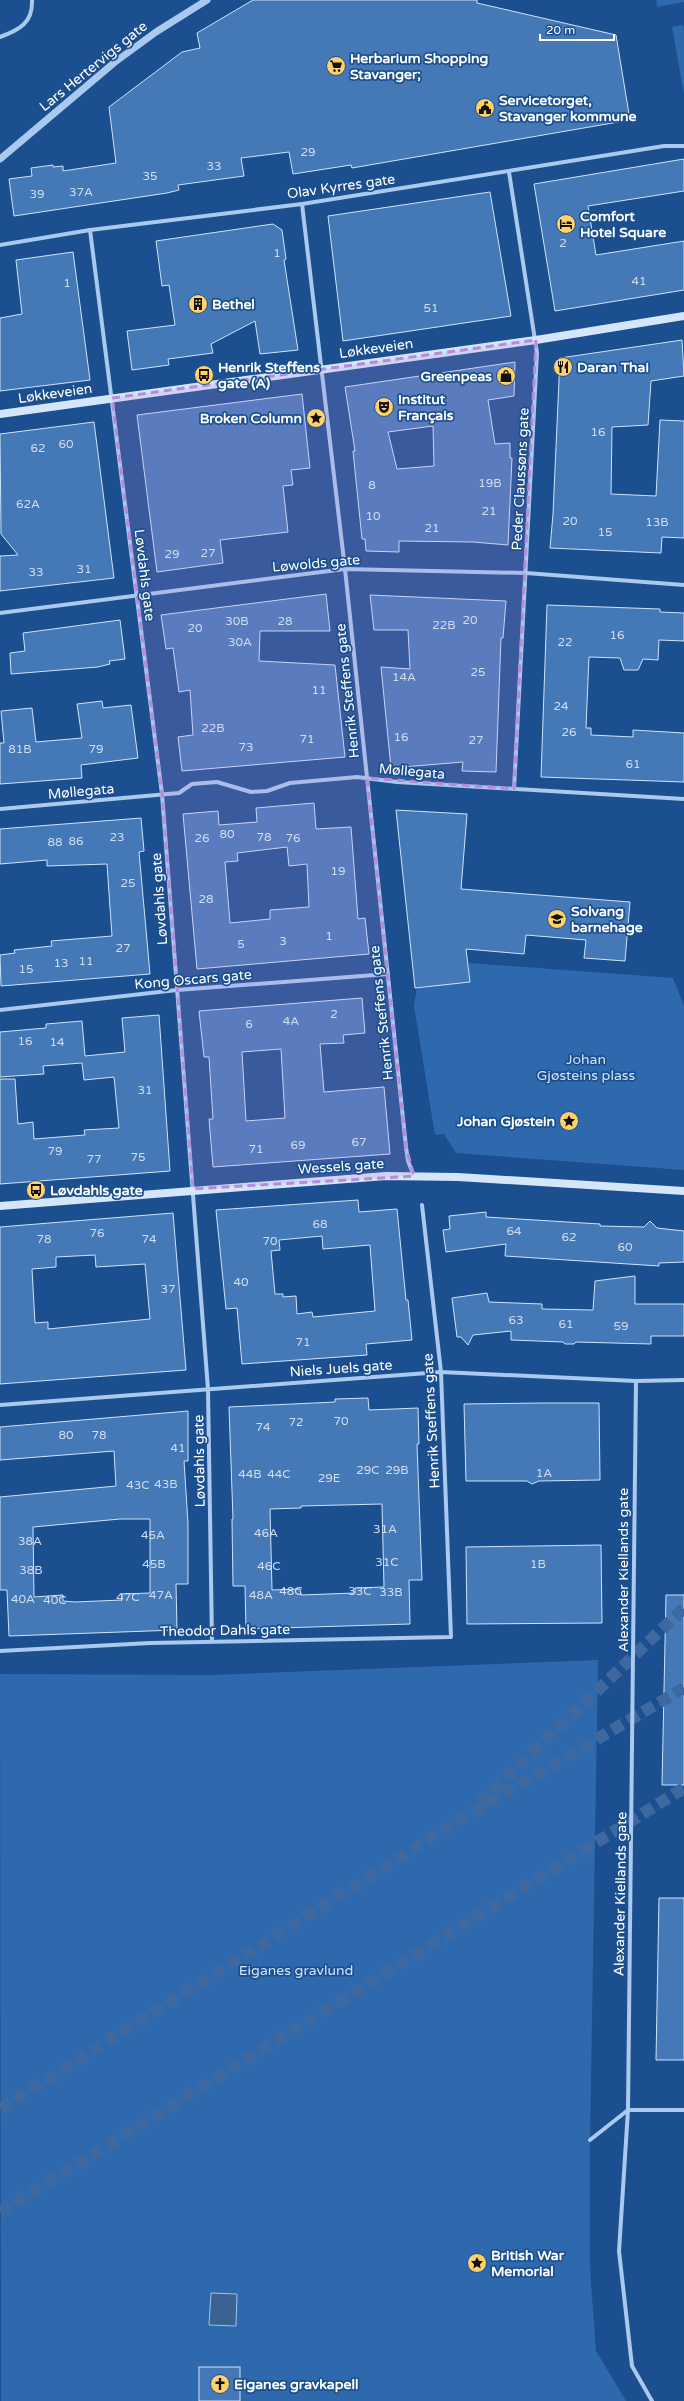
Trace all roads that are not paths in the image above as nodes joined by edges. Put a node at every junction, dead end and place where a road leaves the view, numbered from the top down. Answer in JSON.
{"nodes":[{"id":1,"x":32,"y":0,"type":"edge"},
{"id":2,"x":207,"y":0,"type":"edge"},
{"id":3,"x":0,"y":37,"type":"edge"},
{"id":4,"x":684,"y":146,"type":"edge"},
{"id":5,"x":0,"y":160,"type":"edge"},
{"id":6,"x":509,"y":172,"type":"junction"},
{"id":7,"x":302,"y":204,"type":"junction"},
{"id":8,"x":90,"y":230,"type":"junction"},
{"id":9,"x":0,"y":245,"type":"edge"},
{"id":10,"x":684,"y":316,"type":"edge"},
{"id":11,"x":536,"y":340,"type":"junction"},
{"id":12,"x":321,"y":369,"type":"junction"},
{"id":13,"x":112,"y":398,"type":"junction"},
{"id":14,"x":0,"y":414,"type":"edge"},
{"id":15,"x":345,"y":569,"type":"junction"},
{"id":16,"x":526,"y":573,"type":"junction"},
{"id":17,"x":684,"y":585,"type":"edge"},
{"id":18,"x":137,"y":595,"type":"junction"},
{"id":19,"x":0,"y":613,"type":"edge"},
{"id":20,"x":367,"y":778,"type":"junction"},
{"id":21,"x":514,"y":789,"type":"junction"},
{"id":22,"x":162,"y":794,"type":"junction"},
{"id":23,"x":684,"y":799,"type":"edge"},
{"id":24,"x":0,"y":809,"type":"edge"},
{"id":25,"x":388,"y":974,"type":"junction"},
{"id":26,"x":177,"y":990,"type":"junction"},
{"id":27,"x":0,"y":1010,"type":"edge"},
{"id":28,"x":414,"y":1176,"type":"junction"},
{"id":29,"x":193,"y":1190,"type":"junction"},
{"id":30,"x":684,"y":1191,"type":"edge"},
{"id":31,"x":422,"y":1205,"type":"dead end"},
{"id":32,"x":0,"y":1206,"type":"edge"},
{"id":33,"x":441,"y":1372,"type":"junction"},
{"id":34,"x":684,"y":1380,"type":"edge"},
{"id":35,"x":636,"y":1381,"type":"junction"},
{"id":36,"x":208,"y":1389,"type":"junction"},
{"id":37,"x":0,"y":1405,"type":"edge"},
{"id":38,"x":451,"y":1637,"type":"joint"},
{"id":39,"x":212,"y":1641,"type":"junction"},
{"id":40,"x":0,"y":1651,"type":"edge"},
{"id":41,"x":628,"y":2110,"type":"junction"},
{"id":42,"x":684,"y":2110,"type":"edge"},
{"id":43,"x":590,"y":2140,"type":"dead end"},
{"id":44,"x":652,"y":2401,"type":"edge"}],
"edges":[{"from":1,"to":3,"type":"street"},
{"from":2,"to":5,"type":"street","name":"Lars Hertervigs gate"},
{"from":4,"to":6,"type":"street","name":"Olav Kyrres gate"},
{"from":6,"to":7,"type":"street","name":"Olav Kyrres gate"},
{"from":6,"to":11,"type":"street","name":"Peder Claussøns gate"},
{"from":7,"to":8,"type":"street","name":"Olav Kyrres gate"},
{"from":7,"to":12,"type":"street","name":"Henrik Steffens gate"},
{"from":8,"to":9,"type":"street","name":"Olav Kyrres gate"},
{"from":8,"to":13,"type":"street","name":"Løvdahls gate"},
{"from":10,"to":11,"type":"main road","name":"Løkkeveien"},
{"from":11,"to":12,"type":"main road","name":"Løkkeveien"},
{"from":11,"to":16,"type":"street","name":"Peder Claussøns gate"},
{"from":12,"to":13,"type":"main road","name":"Løkkeveien"},
{"from":12,"to":15,"type":"street","name":"Henrik Steffens gate"},
{"from":13,"to":14,"type":"main road","name":"Løkkeveien"},
{"from":13,"to":18,"type":"street","name":"Løvdahls gate"},
{"from":15,"to":16,"type":"street","name":"Løwolds gate"},
{"from":15,"to":18,"type":"street","name":"Løwolds gate"},
{"from":15,"to":20,"type":"street","name":"Henrik Steffens gate"},
{"from":16,"to":17,"type":"street","name":"Løwolds gate"},
{"from":16,"to":21,"type":"street","name":"Peder Claussøns gate"},
{"from":18,"to":19,"type":"street","name":"Løwolds gate"},
{"from":18,"to":22,"type":"street","name":"Løvdahls gate"},
{"from":20,"to":21,"type":"street","name":"Møllegata"},
{"from":20,"to":22,"type":"street","name":"Møllegata"},
{"from":20,"to":25,"type":"street","name":"Henrik Steffens gate"},
{"from":21,"to":23,"type":"street","name":"Møllegata"},
{"from":22,"to":24,"type":"street","name":"Møllegata"},
{"from":22,"to":26,"type":"street","name":"Løvdahls gate"},
{"from":25,"to":26,"type":"street","name":"Kong Oscars gate"},
{"from":25,"to":28,"type":"street","name":"Henrik Steffens gate"},
{"from":26,"to":27,"type":"street","name":"Kong Oscars gate"},
{"from":26,"to":29,"type":"street","name":"Løvdahls gate"},
{"from":28,"to":29,"type":"main road","name":"Wessels gate"},
{"from":28,"to":30,"type":"main road","name":"Wessels gate"},
{"from":29,"to":32,"type":"main road","name":"Wessels gate"},
{"from":29,"to":36,"type":"street","name":"Løvdahls gate"},
{"from":31,"to":33,"type":"street","name":"Henrik Steffens gate"},
{"from":33,"to":35,"type":"street","name":"Niels Juels gate"},
{"from":33,"to":36,"type":"street","name":"Niels Juels gate"},
{"from":33,"to":38,"type":"street","name":"Henrik Steffens gate"},
{"from":34,"to":35,"type":"street","name":"Niels Juels gate"},
{"from":35,"to":41,"type":"street","name":"Alexander Kiellands gate"},
{"from":36,"to":37,"type":"street","name":"Niels Juels gate"},
{"from":36,"to":39,"type":"street","name":"Løvdahls gate"},
{"from":38,"to":39,"type":"street","name":"Theodor Dahls gate"},
{"from":39,"to":40,"type":"street","name":"Theodor Dahls gate"},
{"from":41,"to":42,"type":"street"},
{"from":41,"to":43,"type":"street"},
{"from":41,"to":44,"type":"street","name":"Alexander Kiellands gate"}]}
